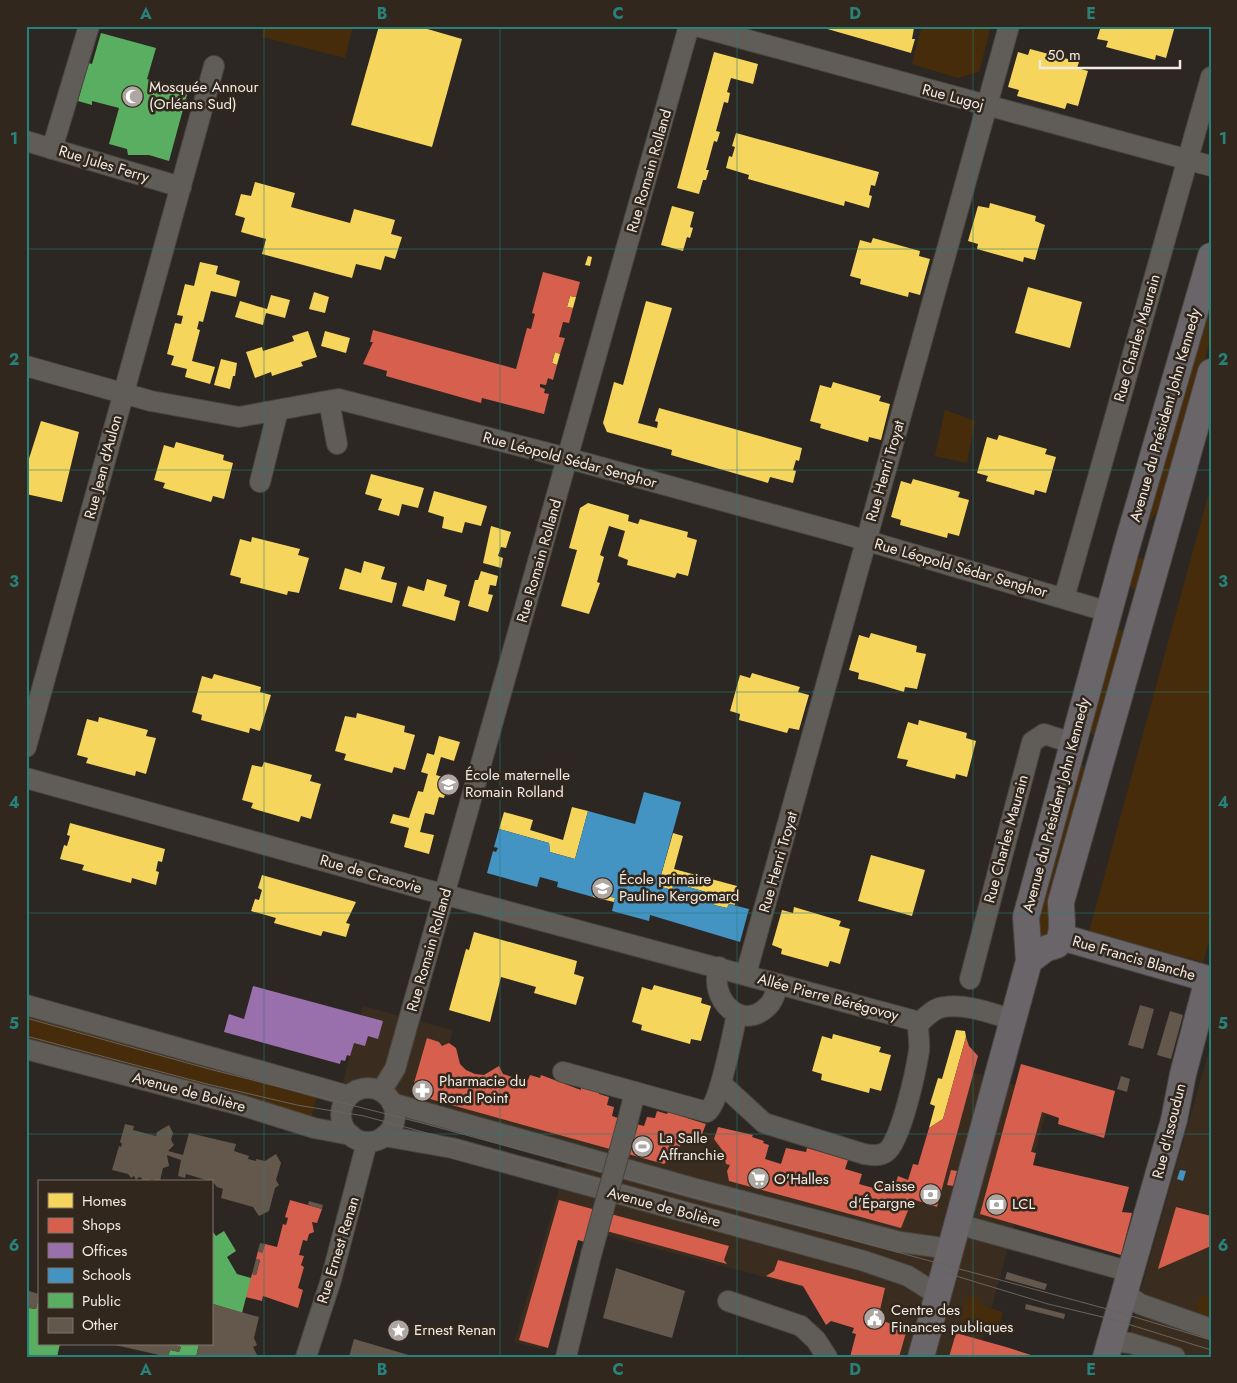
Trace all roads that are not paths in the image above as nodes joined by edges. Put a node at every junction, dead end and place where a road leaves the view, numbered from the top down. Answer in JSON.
{"nodes":[{"id":1,"x":89,"y":26,"type":"edge"},
{"id":2,"x":689,"y":26,"type":"edge"},
{"id":3,"x":696,"y":26,"type":"edge"},
{"id":4,"x":1009,"y":26,"type":"edge"},
{"id":5,"x":214,"y":66,"type":"dead end"},
{"id":6,"x":1211,"y":77,"type":"edge"},
{"id":7,"x":987,"y":106,"type":"junction"},
{"id":8,"x":26,"y":141,"type":"edge"},
{"id":9,"x":52,"y":149,"type":"junction"},
{"id":10,"x":1187,"y":160,"type":"junction"},
{"id":11,"x":1211,"y":166,"type":"edge"},
{"id":12,"x":181,"y":188,"type":"junction"},
{"id":13,"x":1211,"y":256,"type":"edge"},
{"id":14,"x":26,"y":366,"type":"edge"},
{"id":15,"x":1211,"y":372,"type":"edge"},
{"id":16,"x":124,"y":393,"type":"junction"},
{"id":17,"x":329,"y":401,"type":"junction"},
{"id":18,"x":278,"y":410,"type":"junction"},
{"id":19,"x":337,"y":444,"type":"dead end"},
{"id":20,"x":567,"y":458,"type":"junction"},
{"id":21,"x":260,"y":482,"type":"dead end"},
{"id":22,"x":866,"y":541,"type":"junction"},
{"id":23,"x":1064,"y":598,"type":"junction"},
{"id":24,"x":1109,"y":612,"type":"junction"},
{"id":25,"x":1140,"y":621,"type":"junction"},
{"id":26,"x":1072,"y":743,"type":"junction"},
{"id":27,"x":26,"y":747,"type":"edge"},
{"id":28,"x":1104,"y":753,"type":"junction"},
{"id":29,"x":26,"y":778,"type":"edge"},
{"id":30,"x":445,"y":894,"type":"junction"},
{"id":31,"x":1061,"y":937,"type":"junction"},
{"id":32,"x":1029,"y":961,"type":"junction"},
{"id":33,"x":719,"y":967,"type":"junction"},
{"id":34,"x":746,"y":974,"type":"junction"},
{"id":35,"x":1209,"y":974,"type":"edge"},
{"id":36,"x":970,"y":979,"type":"dead end"},
{"id":37,"x":778,"y":984,"type":"junction"},
{"id":38,"x":26,"y":1005,"type":"edge"},
{"id":39,"x":737,"y":1014,"type":"junction"},
{"id":40,"x":1014,"y":1020,"type":"junction"},
{"id":41,"x":918,"y":1024,"type":"junction"},
{"id":42,"x":26,"y":1049,"type":"edge"},
{"id":43,"x":564,"y":1072,"type":"dead end"},
{"id":44,"x":720,"y":1086,"type":"junction"},
{"id":45,"x":635,"y":1092,"type":"junction"},
{"id":46,"x":349,"y":1096,"type":"junction"},
{"id":47,"x":386,"y":1097,"type":"junction"},
{"id":48,"x":367,"y":1138,"type":"junction"},
{"id":49,"x":972,"y":1228,"type":"dead end"},
{"id":50,"x":950,"y":1249,"type":"junction"},
{"id":51,"x":1121,"y":1280,"type":"junction"},
{"id":52,"x":938,"y":1295,"type":"junction"},
{"id":53,"x":728,"y":1301,"type":"dead end"},
{"id":54,"x":1211,"y":1329,"type":"edge"},
{"id":55,"x":1108,"y":1349,"type":"edge"},
{"id":56,"x":306,"y":1357,"type":"edge"},
{"id":57,"x":566,"y":1357,"type":"edge"},
{"id":58,"x":827,"y":1357,"type":"edge"},
{"id":59,"x":921,"y":1357,"type":"edge"},
{"id":60,"x":1175,"y":1357,"type":"edge"}],
"edges":[{"from":1,"to":9,"type":"street"},
{"from":2,"to":20,"type":"street","name":"Rue Romain Rolland"},
{"from":3,"to":7,"type":"street","name":"Rue Lugoj"},
{"from":4,"to":7,"type":"street","name":"Rue Henri Troyat"},
{"from":5,"to":12,"type":"street","name":"Rue Jean d'Aulon"},
{"from":6,"to":10,"type":"street","name":"Rue Charles Maurain"},
{"from":7,"to":10,"type":"street","name":"Rue Lugoj"},
{"from":7,"to":22,"type":"street","name":"Rue Henri Troyat"},
{"from":8,"to":9,"type":"street","name":"Rue Jules Ferry"},
{"from":9,"to":12,"type":"street","name":"Rue Jules Ferry"},
{"from":10,"to":11,"type":"street","name":"Rue Lugoj"},
{"from":10,"to":23,"type":"street","name":"Rue Charles Maurain"},
{"from":12,"to":16,"type":"street","name":"Rue Jean d'Aulon"},
{"from":13,"to":24,"type":"main road","name":"Avenue du Président John Kennedy"},
{"from":14,"to":16,"type":"street","name":"Rue Léopold Sédar Senghor"},
{"from":15,"to":25,"type":"main road","name":"Avenue du Président John Kennedy"},
{"from":16,"to":18,"type":"street","name":"Rue Léopold Sédar Senghor"},
{"from":16,"to":27,"type":"street","name":"Rue Jean d'Aulon"},
{"from":17,"to":18,"type":"street","name":"Rue Léopold Sédar Senghor"},
{"from":17,"to":19,"type":"street"},
{"from":17,"to":20,"type":"street","name":"Rue Léopold Sédar Senghor"},
{"from":18,"to":21,"type":"street"},
{"from":20,"to":22,"type":"street","name":"Rue Léopold Sédar Senghor"},
{"from":20,"to":30,"type":"street","name":"Rue Romain Rolland"},
{"from":22,"to":23,"type":"street","name":"Rue Léopold Sédar Senghor"},
{"from":22,"to":34,"type":"street","name":"Rue Henri Troyat"},
{"from":23,"to":24,"type":"street","name":"Rue Léopold Sédar Senghor"},
{"from":24,"to":25,"type":"main road"},
{"from":24,"to":26,"type":"main road","name":"Avenue du Président John Kennedy"},
{"from":25,"to":28,"type":"main road","name":"Avenue du Président John Kennedy"},
{"from":26,"to":28,"type":"main road"},
{"from":26,"to":32,"type":"main road","name":"Avenue du Président John Kennedy"},
{"from":26,"to":36,"type":"street","name":"Rue Charles Maurain"},
{"from":28,"to":31,"type":"main road","name":"Avenue du Président John Kennedy"},
{"from":29,"to":30,"type":"street","name":"Rue de Cracovie"},
{"from":30,"to":33,"type":"street","name":"Rue de Cracovie"},
{"from":30,"to":47,"type":"street","name":"Rue Romain Rolland"},
{"from":31,"to":32,"type":"main road"},
{"from":31,"to":35,"type":"main road","name":"Rue Francis Blanche"},
{"from":32,"to":40,"type":"main road","name":"Avenue du Président John Kennedy"},
{"from":33,"to":34,"type":"street","name":"Rue de Cracovie"},
{"from":33,"to":39,"type":"street"},
{"from":34,"to":37,"type":"street","name":"Allée Pierre Bérégovoy"},
{"from":35,"to":51,"type":"main road","name":"Rue d'Issoudun"},
{"from":37,"to":39,"type":"street"},
{"from":37,"to":41,"type":"street","name":"Allée Pierre Bérégovoy"},
{"from":38,"to":46,"type":"street"},
{"from":39,"to":44,"type":"street"},
{"from":40,"to":41,"type":"street"},
{"from":40,"to":50,"type":"main road","name":"Avenue du Président John Kennedy"},
{"from":41,"to":44,"type":"street","name":"Allée Pierre Bérégovoy"},
{"from":42,"to":48,"type":"street","name":"Avenue de Bolière"},
{"from":43,"to":45,"type":"street"},
{"from":44,"to":45,"type":"street"},
{"from":45,"to":57,"type":"street","bridge":true},
{"from":46,"to":47,"type":"street"},
{"from":46,"to":48,"type":"street"},
{"from":47,"to":48,"type":"street"},
{"from":47,"to":50,"type":"street","name":"Avenue de Bolière"},
{"from":48,"to":52,"type":"street","name":"Avenue de Bolière"},
{"from":48,"to":56,"type":"street","name":"Rue Ernest Renan"},
{"from":49,"to":51,"type":"street"},
{"from":50,"to":52,"type":"main road","name":"Avenue du Président John Kennedy"},
{"from":51,"to":54,"type":"street"},
{"from":51,"to":55,"type":"main road","name":"Rue d'Issoudun"},
{"from":52,"to":59,"type":"main road","name":"Avenue du Président John Kennedy"},
{"from":53,"to":58,"type":"street"},
{"from":55,"to":60,"type":"street"}]}
